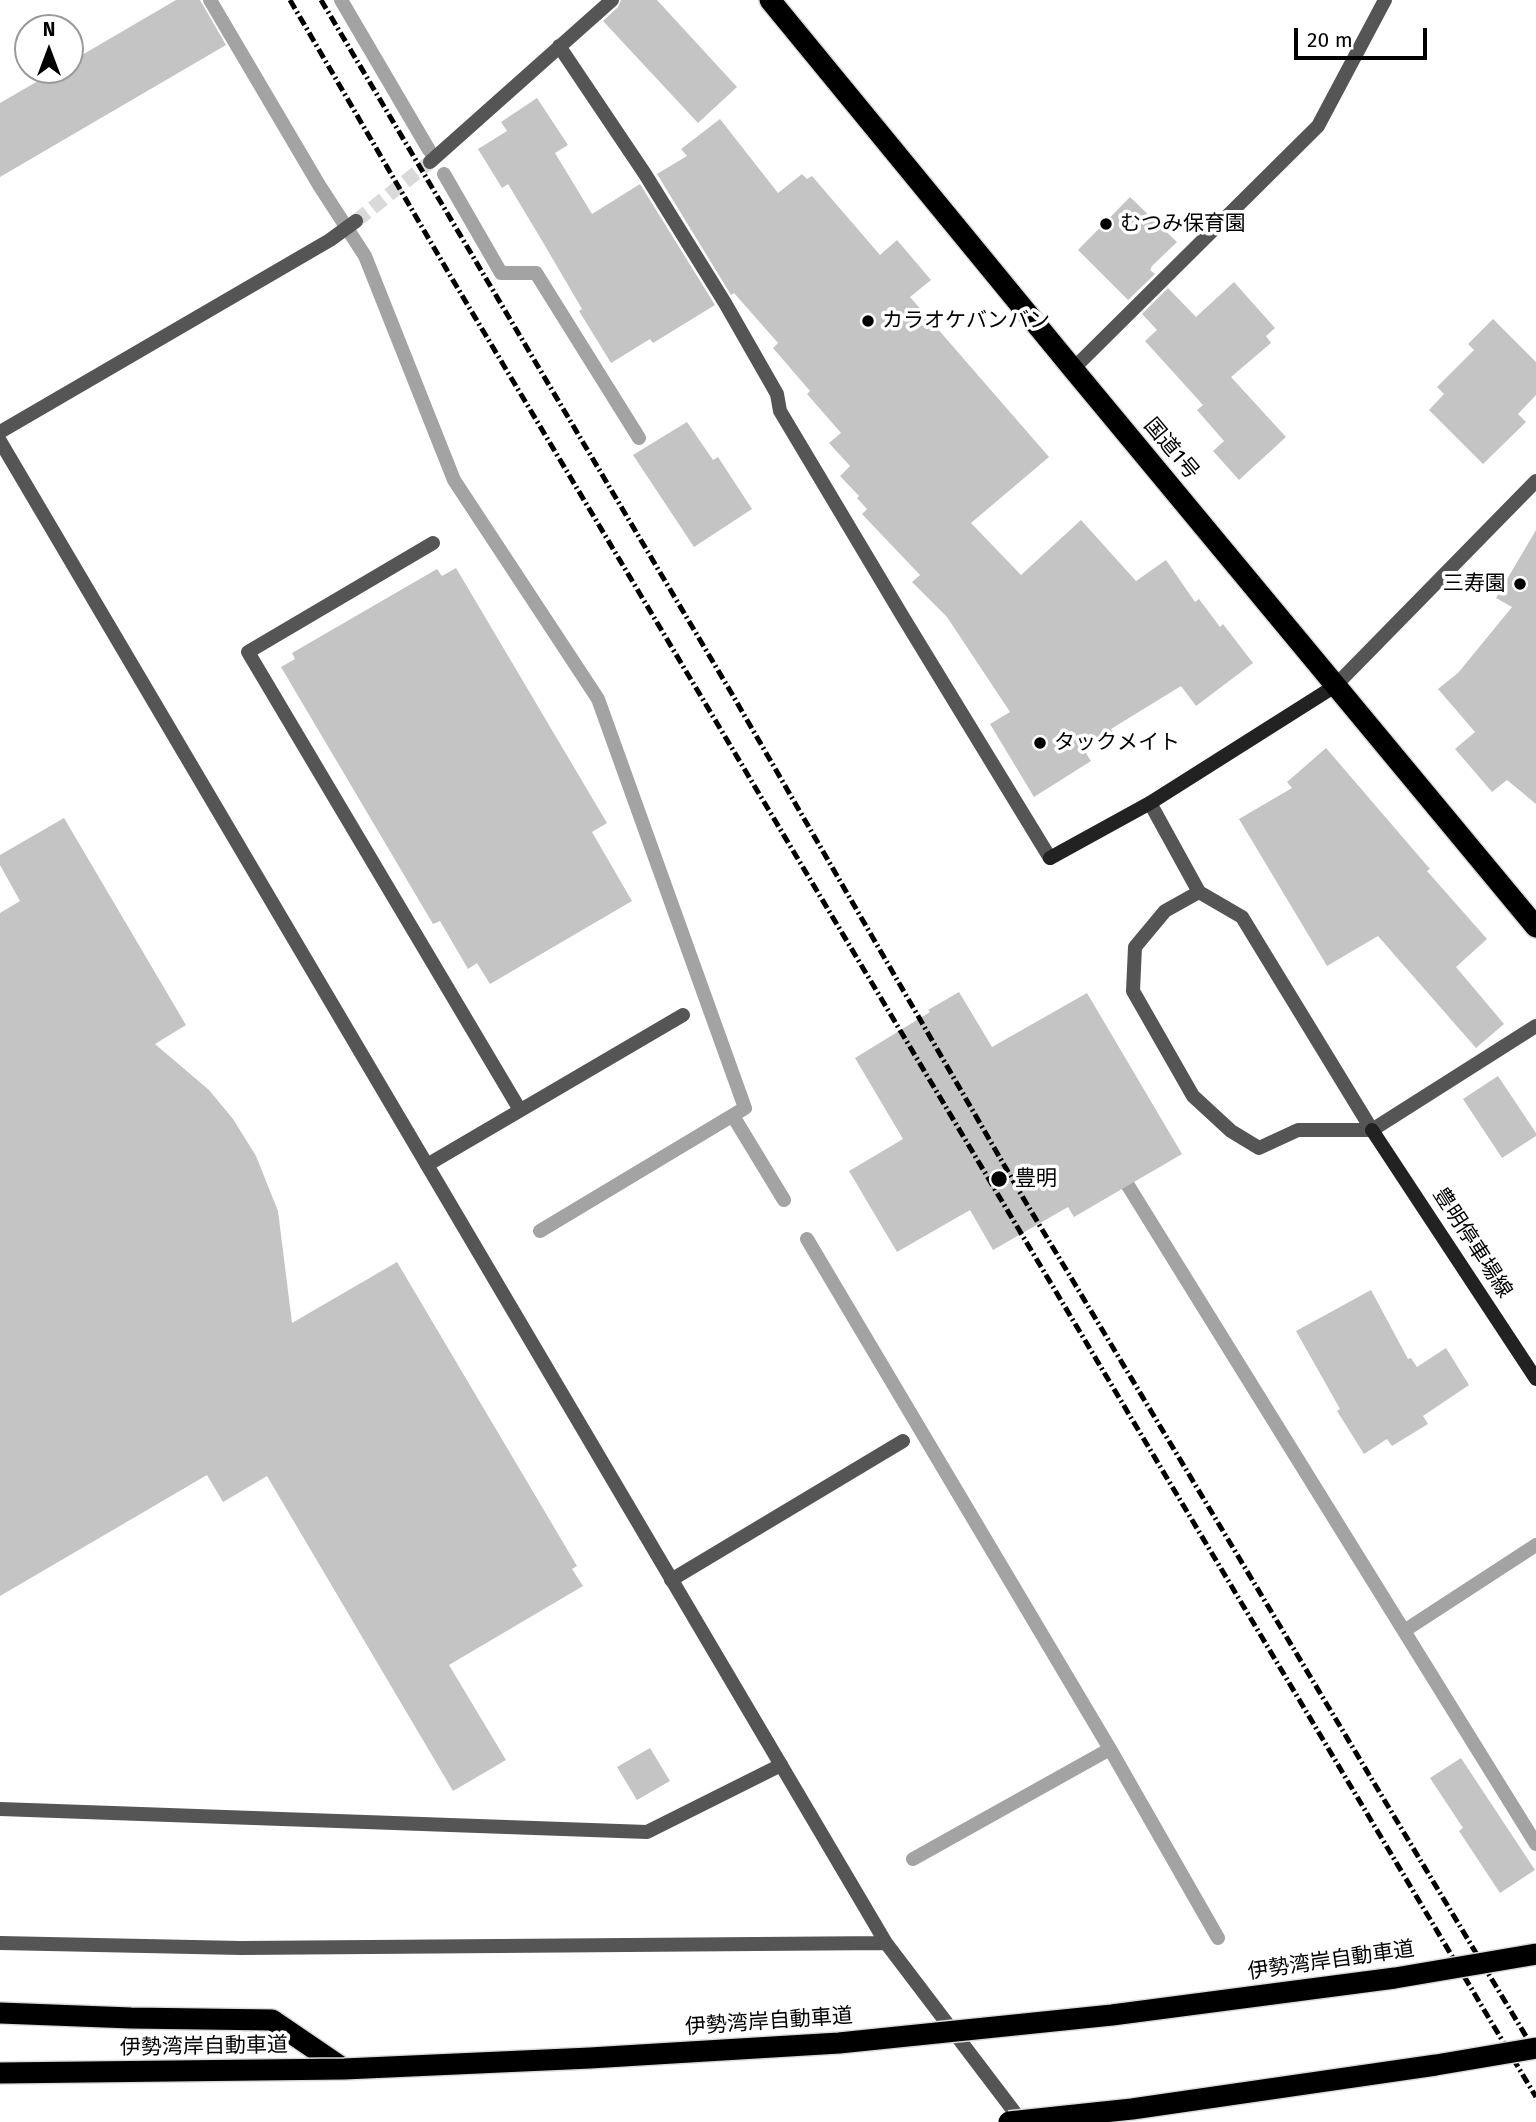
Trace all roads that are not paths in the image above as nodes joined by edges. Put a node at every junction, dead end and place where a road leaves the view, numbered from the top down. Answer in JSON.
{"nodes":[{"id":1,"x":612,"y":0,"type":"edge"},
{"id":2,"x":771,"y":0,"type":"edge"},
{"id":3,"x":1385,"y":0,"type":"edge"},
{"id":4,"x":559,"y":46,"type":"junction"},
{"id":5,"x":430,"y":162,"type":"tunnel mouth"},
{"id":6,"x":356,"y":221,"type":"tunnel mouth"},
{"id":7,"x":1073,"y":369,"type":"junction"},
{"id":8,"x":0,"y":432,"type":"edge"},
{"id":9,"x":0,"y":441,"type":"edge"},
{"id":10,"x":1536,"y":481,"type":"edge"},
{"id":11,"x":433,"y":543,"type":"dead end"},
{"id":12,"x":1335,"y":686,"type":"junction"},
{"id":13,"x":1150,"y":803,"type":"junction"},
{"id":14,"x":1199,"y":892,"type":"junction"},
{"id":15,"x":1536,"y":927,"type":"edge"},
{"id":16,"x":683,"y":1016,"type":"dead end"},
{"id":17,"x":1536,"y":1026,"type":"edge"},
{"id":18,"x":520,"y":1110,"type":"junction"},
{"id":19,"x":1373,"y":1130,"type":"junction"},
{"id":20,"x":427,"y":1165,"type":"junction"},
{"id":21,"x":1536,"y":1379,"type":"edge"},
{"id":22,"x":902,"y":1441,"type":"dead end"},
{"id":23,"x":671,"y":1580,"type":"junction"},
{"id":24,"x":781,"y":1765,"type":"junction"},
{"id":25,"x":0,"y":1809,"type":"edge"},
{"id":26,"x":0,"y":1943,"type":"edge"},
{"id":27,"x":886,"y":1943,"type":"junction"},
{"id":28,"x":1536,"y":1954,"type":"edge"},
{"id":29,"x":0,"y":2013,"type":"edge"},
{"id":30,"x":1536,"y":2048,"type":"edge"},
{"id":31,"x":344,"y":2069,"type":"junction"},
{"id":32,"x":0,"y":2073,"type":"edge"},
{"id":33,"x":1009,"y":2122,"type":"edge"},
{"id":34,"x":1022,"y":2122,"type":"edge"}],
"edges":[{"from":1,"to":4,"type":"street"},
{"from":2,"to":7,"type":"highway","name":"国道1号"},
{"from":3,"to":7,"type":"street"},
{"from":4,"to":5,"type":"street"},
{"from":4,"to":13,"type":"street"},
{"from":6,"to":8,"type":"street"},
{"from":7,"to":12,"type":"highway","name":"国道1号"},
{"from":9,"to":20,"type":"street"},
{"from":10,"to":12,"type":"street"},
{"from":11,"to":18,"type":"street"},
{"from":12,"to":13,"type":"street"},
{"from":12,"to":15,"type":"highway","name":"国道1号"},
{"from":13,"to":14,"type":"street"},
{"from":14,"to":19,"type":"street"},
{"from":14,"to":19,"type":"street"},
{"from":16,"to":18,"type":"street"},
{"from":17,"to":19,"type":"street"},
{"from":18,"to":20,"type":"street"},
{"from":19,"to":21,"type":"street","name":"豊明停車場線"},
{"from":20,"to":23,"type":"street"},
{"from":22,"to":23,"type":"street"},
{"from":23,"to":24,"type":"street"},
{"from":24,"to":25,"type":"street"},
{"from":24,"to":27,"type":"street"},
{"from":26,"to":27,"type":"street"},
{"from":27,"to":34,"type":"street"},
{"from":28,"to":31,"type":"highway","name":"伊勢湾岸自動車道","bridge":true},
{"from":29,"to":31,"type":"highway"},
{"from":30,"to":33,"type":"highway","bridge":true},
{"from":31,"to":32,"type":"highway","name":"伊勢湾岸自動車道","bridge":true}]}
